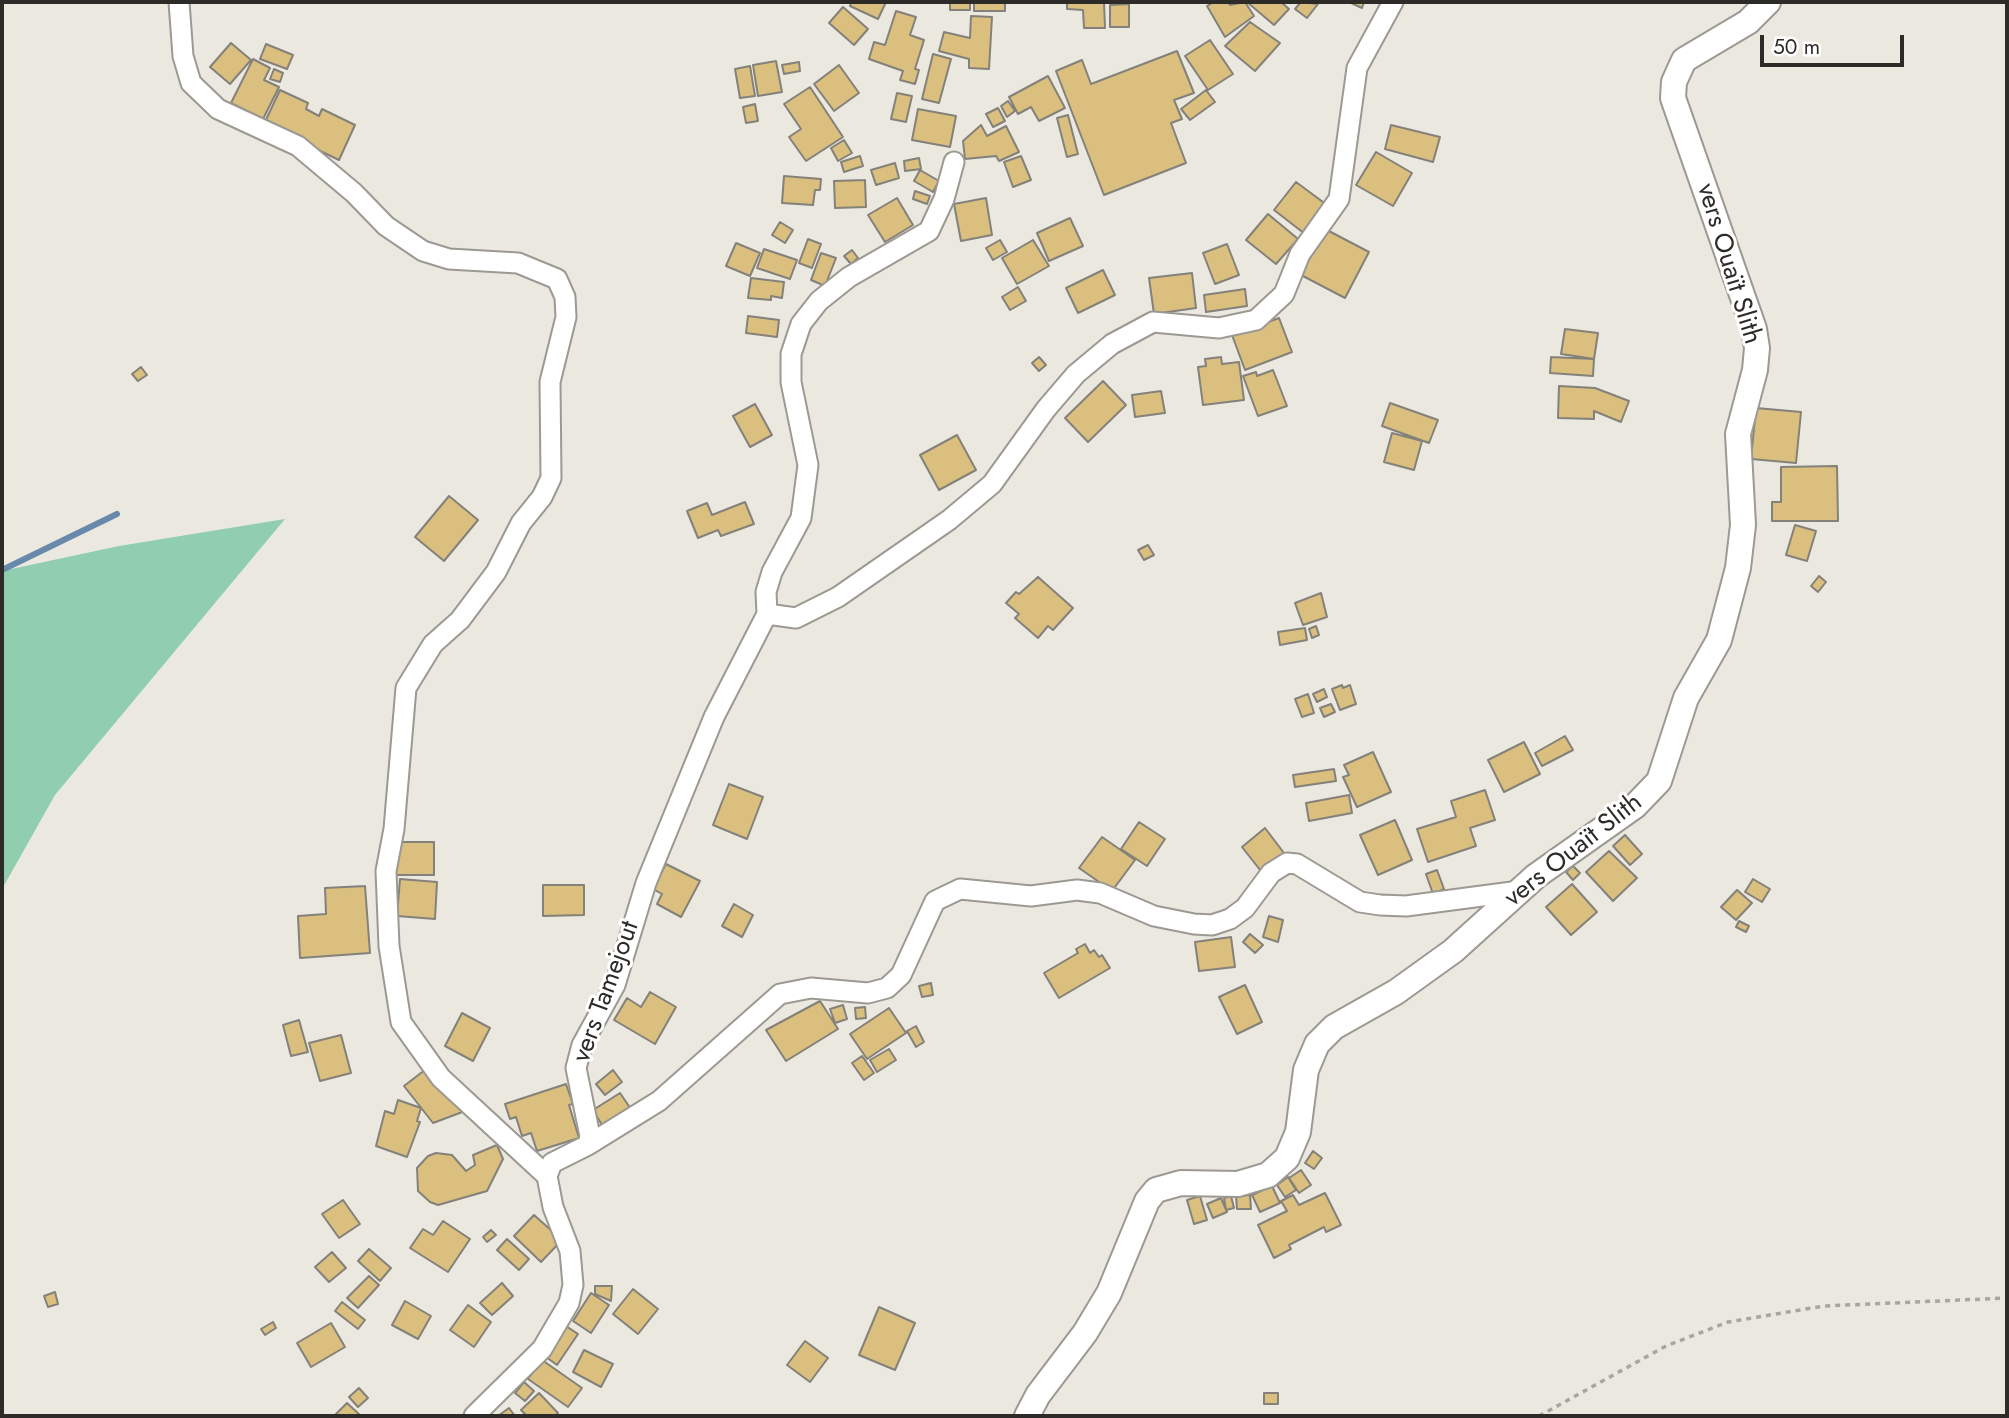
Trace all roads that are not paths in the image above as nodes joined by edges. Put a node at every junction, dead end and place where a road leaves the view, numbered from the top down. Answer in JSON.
{"nodes":[{"id":1,"x":179,"y":2,"type":"edge"},
{"id":2,"x":1393,"y":2,"type":"edge"},
{"id":3,"x":1768,"y":2,"type":"edge"},
{"id":4,"x":954,"y":162,"type":"dead end"},
{"id":5,"x":768,"y":614,"type":"junction"},
{"id":6,"x":1520,"y":891,"type":"junction"},
{"id":7,"x":588,"y":1145,"type":"junction"},
{"id":8,"x":547,"y":1176,"type":"junction"},
{"id":9,"x":474,"y":1416,"type":"edge"},
{"id":10,"x":1027,"y":1416,"type":"edge"}],
"edges":[{"from":1,"to":8,"type":"street"},
{"from":2,"to":5,"type":"street"},
{"from":3,"to":6,"type":"street","name":"vers Ouaït Slith"},
{"from":4,"to":5,"type":"street"},
{"from":5,"to":7,"type":"street","name":"vers Tamejout"},
{"from":6,"to":7,"type":"street"},
{"from":6,"to":10,"type":"street","name":"vers Ouaït Slith"},
{"from":7,"to":8,"type":"street"},
{"from":8,"to":9,"type":"street"}]}
